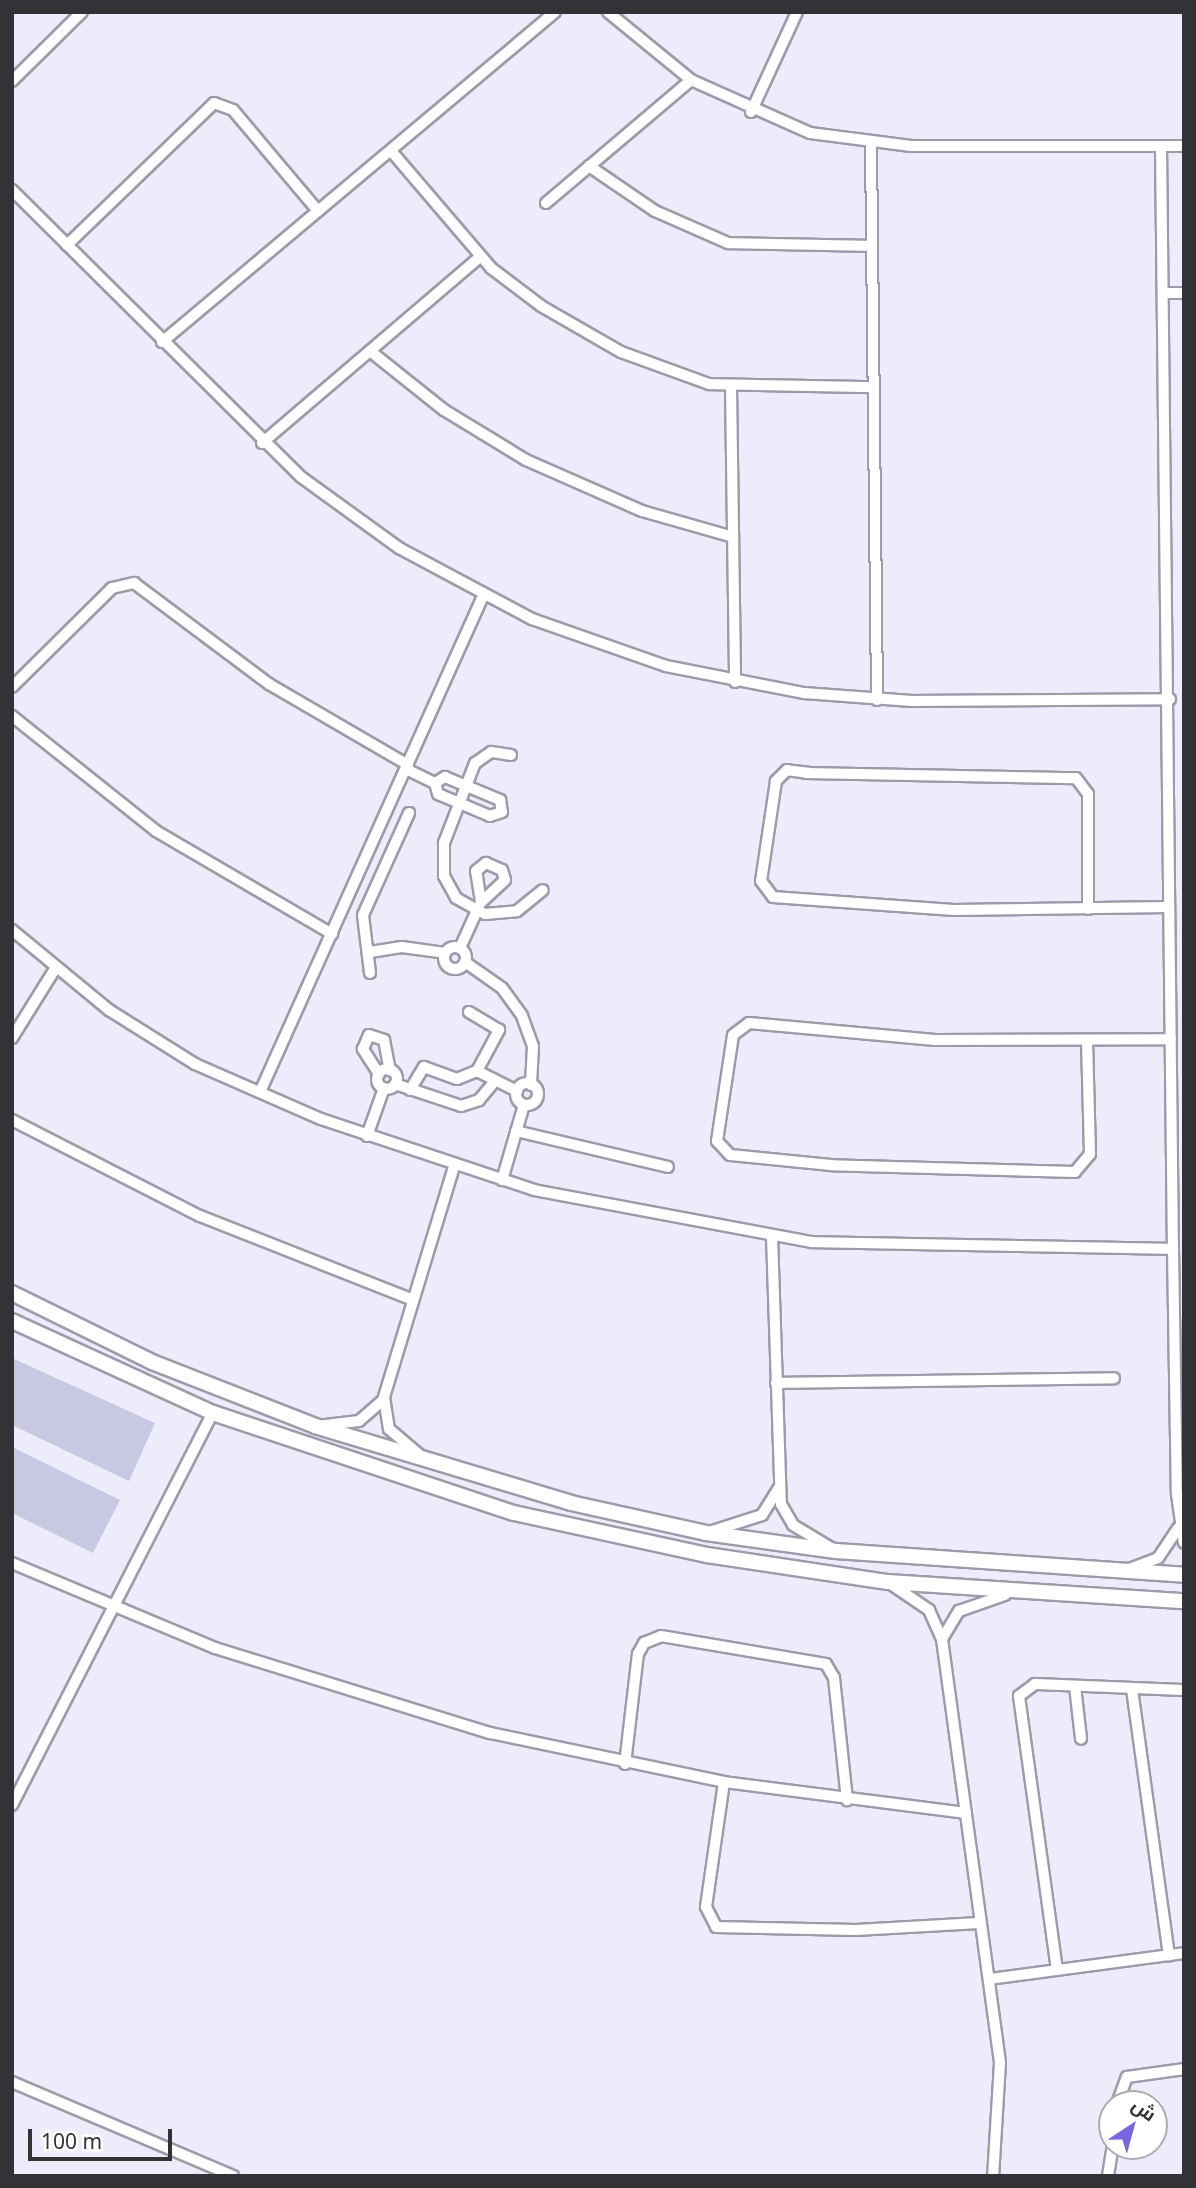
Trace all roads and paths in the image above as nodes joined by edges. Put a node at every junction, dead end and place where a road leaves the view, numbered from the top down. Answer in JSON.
{"nodes":[{"id":1,"x":82,"y":12,"type":"edge"},
{"id":2,"x":555,"y":12,"type":"edge"},
{"id":3,"x":608,"y":12,"type":"edge"},
{"id":4,"x":797,"y":12,"type":"edge"},
{"id":5,"x":691,"y":80,"type":"junction"},
{"id":6,"x":12,"y":81,"type":"edge"},
{"id":7,"x":751,"y":112,"type":"junction"},
{"id":8,"x":871,"y":144,"type":"junction"},
{"id":9,"x":1161,"y":146,"type":"junction"},
{"id":10,"x":1184,"y":146,"type":"edge"},
{"id":11,"x":392,"y":152,"type":"junction"},
{"id":12,"x":589,"y":166,"type":"junction"},
{"id":13,"x":12,"y":190,"type":"edge"},
{"id":14,"x":546,"y":204,"type":"dead end"},
{"id":15,"x":318,"y":211,"type":"junction"},
{"id":16,"x":67,"y":245,"type":"junction"},
{"id":17,"x":871,"y":246,"type":"junction"},
{"id":18,"x":480,"y":257,"type":"junction"},
{"id":19,"x":1165,"y":293,"type":"junction"},
{"id":20,"x":1184,"y":293,"type":"edge"},
{"id":21,"x":162,"y":342,"type":"junction"},
{"id":22,"x":370,"y":351,"type":"junction"},
{"id":23,"x":731,"y":387,"type":"junction"},
{"id":24,"x":871,"y":387,"type":"junction"},
{"id":25,"x":262,"y":443,"type":"junction"},
{"id":26,"x":733,"y":537,"type":"junction"},
{"id":27,"x":483,"y":596,"type":"junction"},
{"id":28,"x":1170,"y":614,"type":"junction"},
{"id":29,"x":1184,"y":614,"type":"edge"},
{"id":30,"x":735,"y":682,"type":"junction"},
{"id":31,"x":12,"y":687,"type":"edge"},
{"id":32,"x":1170,"y":699,"type":"junction"},
{"id":33,"x":877,"y":700,"type":"junction"},
{"id":34,"x":12,"y":716,"type":"edge"},
{"id":35,"x":511,"y":755,"type":"dead end"},
{"id":36,"x":407,"y":767,"type":"junction"},
{"id":37,"x":435,"y":783,"type":"junction"},
{"id":38,"x":466,"y":785,"type":"junction"},
{"id":39,"x":459,"y":803,"type":"junction"},
{"id":40,"x":409,"y":813,"type":"dead end"},
{"id":41,"x":543,"y":890,"type":"dead end"},
{"id":42,"x":478,"y":907,"type":"junction"},
{"id":43,"x":1170,"y":907,"type":"junction"},
{"id":44,"x":1088,"y":909,"type":"junction"},
{"id":45,"x":12,"y":930,"type":"edge"},
{"id":46,"x":332,"y":934,"type":"junction"},
{"id":47,"x":460,"y":948,"type":"junction"},
{"id":48,"x":370,"y":952,"type":"junction"},
{"id":49,"x":445,"y":953,"type":"junction"},
{"id":50,"x":465,"y":962,"type":"junction"},
{"id":51,"x":55,"y":969,"type":"junction"},
{"id":52,"x":370,"y":973,"type":"dead end"},
{"id":53,"x":469,"y":1012,"type":"dead end"},
{"id":54,"x":12,"y":1038,"type":"edge"},
{"id":55,"x":1171,"y":1039,"type":"junction"},
{"id":56,"x":1087,"y":1040,"type":"junction"},
{"id":57,"x":390,"y":1070,"type":"junction"},
{"id":58,"x":477,"y":1072,"type":"junction"},
{"id":59,"x":379,"y":1074,"type":"junction"},
{"id":60,"x":495,"y":1081,"type":"junction"},
{"id":61,"x":396,"y":1084,"type":"junction"},
{"id":62,"x":531,"y":1085,"type":"junction"},
{"id":63,"x":384,"y":1088,"type":"junction"},
{"id":64,"x":410,"y":1090,"type":"junction"},
{"id":65,"x":517,"y":1091,"type":"junction"},
{"id":66,"x":260,"y":1092,"type":"junction"},
{"id":67,"x":524,"y":1105,"type":"junction"},
{"id":68,"x":12,"y":1121,"type":"edge"},
{"id":69,"x":516,"y":1131,"type":"junction"},
{"id":70,"x":367,"y":1136,"type":"junction"},
{"id":71,"x":454,"y":1167,"type":"junction"},
{"id":72,"x":668,"y":1167,"type":"dead end"},
{"id":73,"x":502,"y":1180,"type":"junction"},
{"id":74,"x":772,"y":1236,"type":"junction"},
{"id":75,"x":1173,"y":1249,"type":"junction"},
{"id":76,"x":12,"y":1293,"type":"edge"},
{"id":77,"x":413,"y":1300,"type":"junction"},
{"id":78,"x":12,"y":1321,"type":"edge"},
{"id":79,"x":1114,"y":1378,"type":"dead end"},
{"id":80,"x":776,"y":1383,"type":"junction"},
{"id":81,"x":384,"y":1397,"type":"junction"},
{"id":82,"x":213,"y":1413,"type":"junction"},
{"id":83,"x":315,"y":1426,"type":"junction"},
{"id":84,"x":430,"y":1465,"type":"junction"},
{"id":85,"x":485,"y":1481,"type":"junction"},
{"id":86,"x":779,"y":1486,"type":"junction"},
{"id":87,"x":434,"y":1490,"type":"junction"},
{"id":88,"x":571,"y":1503,"type":"junction"},
{"id":89,"x":514,"y":1513,"type":"junction"},
{"id":90,"x":1178,"y":1528,"type":"junction"},
{"id":91,"x":706,"y":1533,"type":"junction"},
{"id":92,"x":1184,"y":1543,"type":"edge"},
{"id":93,"x":836,"y":1551,"type":"junction"},
{"id":94,"x":12,"y":1563,"type":"edge"},
{"id":95,"x":1120,"y":1574,"type":"junction"},
{"id":96,"x":1184,"y":1575,"type":"edge"},
{"id":97,"x":888,"y":1582,"type":"junction"},
{"id":98,"x":1005,"y":1595,"type":"junction"},
{"id":99,"x":1184,"y":1601,"type":"edge"},
{"id":100,"x":116,"y":1610,"type":"junction"},
{"id":101,"x":942,"y":1639,"type":"junction"},
{"id":102,"x":1075,"y":1686,"type":"junction"},
{"id":103,"x":1132,"y":1689,"type":"junction"},
{"id":104,"x":1184,"y":1690,"type":"edge"},
{"id":105,"x":1081,"y":1739,"type":"dead end"},
{"id":106,"x":625,"y":1764,"type":"junction"},
{"id":107,"x":724,"y":1782,"type":"junction"},
{"id":108,"x":847,"y":1800,"type":"junction"},
{"id":109,"x":12,"y":1805,"type":"edge"},
{"id":110,"x":965,"y":1813,"type":"junction"},
{"id":111,"x":979,"y":1923,"type":"junction"},
{"id":112,"x":1184,"y":1953,"type":"edge"},
{"id":113,"x":1170,"y":1955,"type":"junction"},
{"id":114,"x":1057,"y":1970,"type":"junction"},
{"id":115,"x":990,"y":1979,"type":"junction"},
{"id":116,"x":1184,"y":2069,"type":"edge"},
{"id":117,"x":12,"y":2082,"type":"edge"},
{"id":118,"x":1122,"y":2090,"type":"edge"},
{"id":119,"x":997,"y":2174,"type":"edge"},
{"id":120,"x":233,"y":2176,"type":"edge"}],
"edges":[{"from":1,"to":6,"type":"street"},
{"from":2,"to":11,"type":"street"},
{"from":3,"to":5,"type":"street"},
{"from":4,"to":7,"type":"street"},
{"from":5,"to":7,"type":"street"},
{"from":5,"to":12,"type":"street"},
{"from":7,"to":8,"type":"street"},
{"from":8,"to":9,"type":"street"},
{"from":8,"to":17,"type":"street"},
{"from":9,"to":10,"type":"street"},
{"from":9,"to":19,"type":"street"},
{"from":11,"to":15,"type":"street"},
{"from":11,"to":18,"type":"street"},
{"from":12,"to":14,"type":"street"},
{"from":12,"to":17,"type":"street"},
{"from":13,"to":16,"type":"street"},
{"from":15,"to":16,"type":"street"},
{"from":15,"to":21,"type":"street"},
{"from":16,"to":21,"type":"street"},
{"from":17,"to":24,"type":"street"},
{"from":18,"to":22,"type":"street"},
{"from":18,"to":23,"type":"street"},
{"from":19,"to":20,"type":"street"},
{"from":19,"to":28,"type":"street"},
{"from":21,"to":25,"type":"street"},
{"from":22,"to":25,"type":"street"},
{"from":22,"to":26,"type":"street"},
{"from":23,"to":24,"type":"street"},
{"from":23,"to":26,"type":"street"},
{"from":24,"to":33,"type":"street"},
{"from":25,"to":27,"type":"street"},
{"from":26,"to":30,"type":"street"},
{"from":27,"to":30,"type":"street"},
{"from":27,"to":36,"type":"street"},
{"from":28,"to":29,"type":"street"},
{"from":28,"to":32,"type":"street"},
{"from":30,"to":33,"type":"street"},
{"from":31,"to":36,"type":"street"},
{"from":32,"to":33,"type":"street"},
{"from":32,"to":43,"type":"street"},
{"from":34,"to":46,"type":"street"},
{"from":35,"to":38,"type":"street"},
{"from":36,"to":37,"type":"street"},
{"from":36,"to":46,"type":"street"},
{"from":37,"to":38,"type":"street"},
{"from":37,"to":39,"type":"street"},
{"from":38,"to":39,"type":"street"},
{"from":38,"to":39,"type":"street"},
{"from":39,"to":42,"type":"street"},
{"from":40,"to":48,"type":"street"},
{"from":41,"to":42,"type":"street"},
{"from":42,"to":47,"type":"street"},
{"from":43,"to":44,"type":"street"},
{"from":43,"to":55,"type":"street"},
{"from":44,"to":44,"type":"street"},
{"from":45,"to":51,"type":"street"},
{"from":46,"to":66,"type":"street"},
{"from":47,"to":49,"type":"street"},
{"from":47,"to":50,"type":"street"},
{"from":48,"to":49,"type":"street"},
{"from":48,"to":52,"type":"street"},
{"from":49,"to":50,"type":"street"},
{"from":50,"to":62,"type":"street"},
{"from":51,"to":54,"type":"street"},
{"from":51,"to":66,"type":"street"},
{"from":53,"to":58,"type":"street"},
{"from":55,"to":56,"type":"street"},
{"from":55,"to":75,"type":"street"},
{"from":56,"to":56,"type":"street"},
{"from":57,"to":59,"type":"street"},
{"from":57,"to":59,"type":"street"},
{"from":57,"to":61,"type":"street"},
{"from":58,"to":60,"type":"street"},
{"from":58,"to":64,"type":"street"},
{"from":59,"to":63,"type":"street"},
{"from":60,"to":64,"type":"street"},
{"from":60,"to":65,"type":"street"},
{"from":61,"to":63,"type":"street"},
{"from":61,"to":64,"type":"street"},
{"from":62,"to":65,"type":"street"},
{"from":62,"to":67,"type":"street"},
{"from":63,"to":70,"type":"street"},
{"from":65,"to":67,"type":"street"},
{"from":66,"to":70,"type":"street"},
{"from":67,"to":69,"type":"street"},
{"from":68,"to":77,"type":"street"},
{"from":69,"to":72,"type":"street"},
{"from":69,"to":73,"type":"street"},
{"from":70,"to":71,"type":"street"},
{"from":71,"to":73,"type":"street"},
{"from":71,"to":77,"type":"street"},
{"from":73,"to":74,"type":"street"},
{"from":74,"to":75,"type":"street"},
{"from":74,"to":80,"type":"street"},
{"from":75,"to":90,"type":"street"},
{"from":76,"to":83,"type":"street"},
{"from":77,"to":81,"type":"street"},
{"from":78,"to":82,"type":"street"},
{"from":79,"to":80,"type":"street"},
{"from":80,"to":86,"type":"street"},
{"from":81,"to":83,"type":"street"},
{"from":81,"to":84,"type":"street"},
{"from":82,"to":87,"type":"street"},
{"from":82,"to":100,"type":"street"},
{"from":83,"to":84,"type":"street"},
{"from":84,"to":85,"type":"street"},
{"from":85,"to":87,"type":"street"},
{"from":85,"to":88,"type":"street"},
{"from":86,"to":91,"type":"street"},
{"from":86,"to":93,"type":"street"},
{"from":87,"to":89,"type":"street"},
{"from":88,"to":89,"type":"street"},
{"from":88,"to":91,"type":"street"},
{"from":89,"to":97,"type":"street"},
{"from":90,"to":92,"type":"street"},
{"from":90,"to":95,"type":"street"},
{"from":91,"to":93,"type":"street"},
{"from":93,"to":95,"type":"street"},
{"from":94,"to":100,"type":"street"},
{"from":95,"to":96,"type":"street"},
{"from":97,"to":98,"type":"street"},
{"from":97,"to":101,"type":"street"},
{"from":98,"to":99,"type":"street"},
{"from":98,"to":101,"type":"street"},
{"from":100,"to":106,"type":"street"},
{"from":100,"to":109,"type":"street"},
{"from":101,"to":110,"type":"street"},
{"from":102,"to":103,"type":"street"},
{"from":102,"to":105,"type":"street"},
{"from":102,"to":114,"type":"street"},
{"from":103,"to":104,"type":"street"},
{"from":103,"to":113,"type":"street"},
{"from":106,"to":107,"type":"street"},
{"from":106,"to":108,"type":"street"},
{"from":107,"to":108,"type":"street"},
{"from":107,"to":111,"type":"street"},
{"from":108,"to":110,"type":"street"},
{"from":110,"to":111,"type":"street"},
{"from":111,"to":115,"type":"street"},
{"from":112,"to":113,"type":"street"},
{"from":113,"to":114,"type":"street"},
{"from":114,"to":115,"type":"street"},
{"from":115,"to":119,"type":"street"},
{"from":116,"to":118,"type":"street"},
{"from":117,"to":120,"type":"street"}]}
